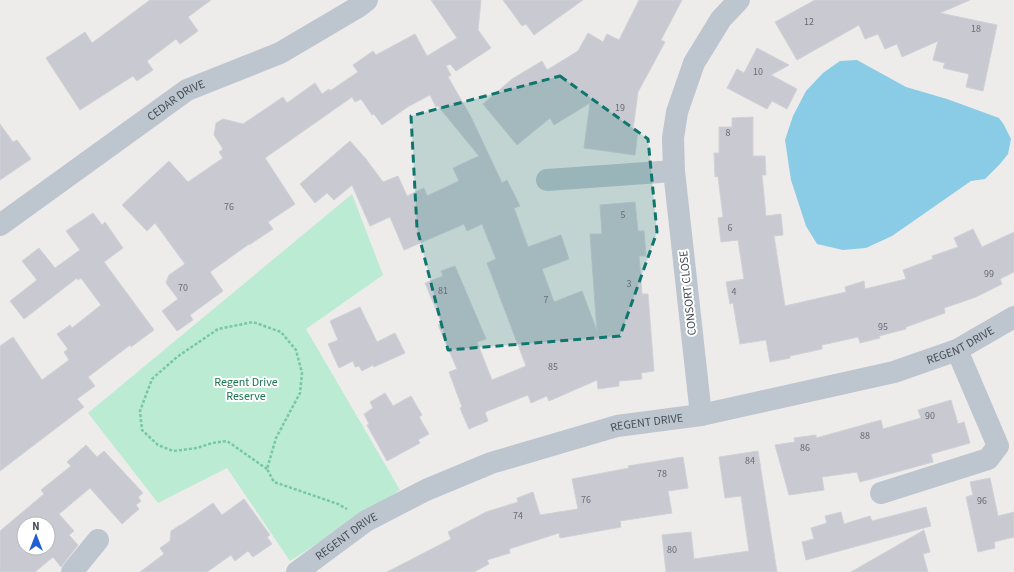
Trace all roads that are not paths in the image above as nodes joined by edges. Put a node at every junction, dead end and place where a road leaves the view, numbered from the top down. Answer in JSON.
{"nodes":[{"id":1,"x":367,"y":0,"type":"edge"},
{"id":2,"x":739,"y":0,"type":"edge"},
{"id":3,"x":674,"y":171,"type":"junction"},
{"id":4,"x":547,"y":180,"type":"dead end"},
{"id":5,"x":0,"y":225,"type":"edge"},
{"id":6,"x":1014,"y":317,"type":"edge"},
{"id":7,"x":957,"y":350,"type":"junction"},
{"id":8,"x":701,"y":415,"type":"junction"},
{"id":9,"x":881,"y":493,"type":"dead end"},
{"id":10,"x":98,"y":540,"type":"dead end"},
{"id":11,"x":72,"y":572,"type":"edge"},
{"id":12,"x":297,"y":572,"type":"edge"}],
"edges":[{"from":1,"to":5,"type":"street","name":"CEDAR DRIVE"},
{"from":2,"to":3,"type":"street","name":"CONSORT CLOSE"},
{"from":3,"to":4,"type":"street"},
{"from":3,"to":8,"type":"street","name":"CONSORT CLOSE"},
{"from":6,"to":7,"type":"street","name":"REGENT DRIVE"},
{"from":7,"to":8,"type":"street","name":"REGENT DRIVE"},
{"from":7,"to":9,"type":"street"},
{"from":8,"to":12,"type":"street","name":"REGENT DRIVE"},
{"from":10,"to":11,"type":"street"}]}
